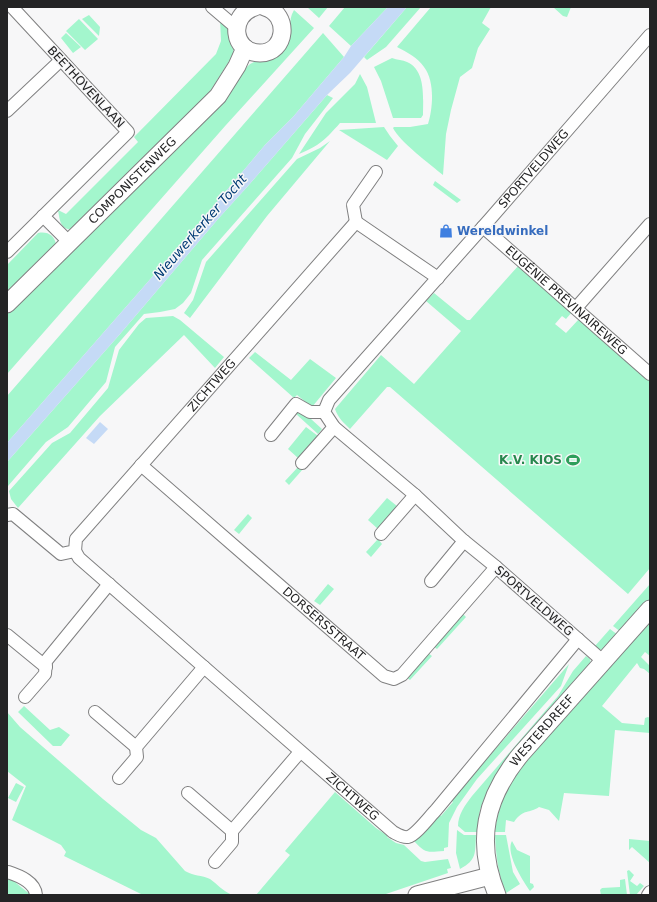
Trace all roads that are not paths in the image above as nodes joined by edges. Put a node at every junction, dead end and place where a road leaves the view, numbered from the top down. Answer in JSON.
{"nodes":[{"id":1,"x":12,"y":7,"type":"edge"},
{"id":2,"x":212,"y":7,"type":"edge"},
{"id":3,"x":262,"y":8,"type":"edge"},
{"id":4,"x":238,"y":22,"type":"junction"},
{"id":5,"x":650,"y":35,"type":"edge"},
{"id":6,"x":245,"y":48,"type":"junction"},
{"id":7,"x":61,"y":60,"type":"junction"},
{"id":8,"x":7,"y":111,"type":"edge"},
{"id":9,"x":376,"y":172,"type":"dead end"},
{"id":10,"x":43,"y":216,"type":"junction"},
{"id":11,"x":356,"y":222,"type":"junction"},
{"id":12,"x":650,"y":224,"type":"edge"},
{"id":13,"x":483,"y":227,"type":"junction"},
{"id":14,"x":69,"y":242,"type":"junction"},
{"id":15,"x":7,"y":252,"type":"edge"},
{"id":16,"x":438,"y":278,"type":"junction"},
{"id":17,"x":7,"y":304,"type":"edge"},
{"id":18,"x":576,"y":308,"type":"junction"},
{"id":19,"x":650,"y":374,"type":"edge"},
{"id":20,"x":324,"y":412,"type":"junction"},
{"id":21,"x":334,"y":427,"type":"junction"},
{"id":22,"x":271,"y":436,"type":"dead end"},
{"id":23,"x":302,"y":463,"type":"dead end"},
{"id":24,"x":141,"y":465,"type":"junction"},
{"id":25,"x":415,"y":495,"type":"junction"},
{"id":26,"x":7,"y":515,"type":"edge"},
{"id":27,"x":381,"y":534,"type":"dead end"},
{"id":28,"x":464,"y":541,"type":"junction"},
{"id":29,"x":75,"y":551,"type":"junction"},
{"id":30,"x":496,"y":567,"type":"junction"},
{"id":31,"x":431,"y":581,"type":"dead end"},
{"id":32,"x":109,"y":584,"type":"junction"},
{"id":33,"x":650,"y":609,"type":"edge"},
{"id":34,"x":7,"y":635,"type":"edge"},
{"id":35,"x":578,"y":640,"type":"junction"},
{"id":36,"x":604,"y":662,"type":"junction"},
{"id":37,"x":46,"y":667,"type":"junction"},
{"id":38,"x":204,"y":667,"type":"junction"},
{"id":39,"x":25,"y":697,"type":"dead end"},
{"id":40,"x":95,"y":712,"type":"dead end"},
{"id":41,"x":136,"y":747,"type":"junction"},
{"id":42,"x":300,"y":752,"type":"junction"},
{"id":43,"x":119,"y":778,"type":"dead end"},
{"id":44,"x":188,"y":793,"type":"dead end"},
{"id":45,"x":232,"y":831,"type":"junction"},
{"id":46,"x":215,"y":862,"type":"dead end"},
{"id":47,"x":7,"y":873,"type":"edge"},
{"id":48,"x":490,"y":876,"type":"junction"},
{"id":49,"x":650,"y":892,"type":"edge"},
{"id":50,"x":36,"y":895,"type":"edge"},
{"id":51,"x":417,"y":895,"type":"edge"},
{"id":52,"x":497,"y":895,"type":"edge"},
{"id":53,"x":648,"y":895,"type":"edge"}],
"edges":[{"from":1,"to":7,"type":"street","name":"BEETHOVENLAAN"},
{"from":2,"to":4,"type":"street"},
{"from":3,"to":4,"type":"main road"},
{"from":3,"to":6,"type":"main road"},
{"from":4,"to":6,"type":"main road"},
{"from":5,"to":13,"type":"street","name":"SPORTVELDWEG"},
{"from":6,"to":14,"type":"main road","name":"COMPONISTENWEG"},
{"from":7,"to":8,"type":"street"},
{"from":7,"to":10,"type":"street","name":"BEETHOVENLAAN"},
{"from":9,"to":11,"type":"street"},
{"from":10,"to":14,"type":"street"},
{"from":10,"to":15,"type":"street","name":"BEETHOVENLAAN"},
{"from":11,"to":16,"type":"street"},
{"from":11,"to":24,"type":"street","name":"ZICHTWEG"},
{"from":12,"to":18,"type":"street"},
{"from":13,"to":16,"type":"street","name":"SPORTVELDWEG"},
{"from":13,"to":18,"type":"street","name":"EUGÉNIE PRÉVINAIREWEG"},
{"from":14,"to":17,"type":"main road","name":"COMPONISTENWEG"},
{"from":16,"to":20,"type":"street","name":"SPORTVELDWEG"},
{"from":18,"to":19,"type":"street","name":"EUGÉNIE PRÉVINAIREWEG"},
{"from":20,"to":21,"type":"street","name":"SPORTVELDWEG"},
{"from":20,"to":22,"type":"street"},
{"from":21,"to":23,"type":"street"},
{"from":21,"to":25,"type":"street","name":"SPORTVELDWEG"},
{"from":24,"to":29,"type":"street","name":"ZICHTWEG"},
{"from":24,"to":30,"type":"street","name":"DORSERSSTRAAT"},
{"from":25,"to":27,"type":"street"},
{"from":25,"to":28,"type":"street","name":"SPORTVELDWEG"},
{"from":26,"to":29,"type":"street"},
{"from":28,"to":30,"type":"street","name":"SPORTVELDWEG"},
{"from":28,"to":31,"type":"street"},
{"from":29,"to":32,"type":"street","name":"ZICHTWEG"},
{"from":30,"to":35,"type":"street","name":"SPORTVELDWEG"},
{"from":32,"to":37,"type":"street"},
{"from":32,"to":38,"type":"street","name":"ZICHTWEG"},
{"from":33,"to":36,"type":"main road","name":"WESTERDREEF"},
{"from":34,"to":37,"type":"street"},
{"from":35,"to":36,"type":"street","name":"SPORTVELDWEG"},
{"from":35,"to":42,"type":"street","name":"ZICHTWEG"},
{"from":36,"to":48,"type":"main road","name":"WESTERDREEF"},
{"from":37,"to":39,"type":"street"},
{"from":38,"to":41,"type":"street"},
{"from":38,"to":42,"type":"street","name":"ZICHTWEG"},
{"from":40,"to":41,"type":"street"},
{"from":41,"to":43,"type":"street"},
{"from":42,"to":45,"type":"street"},
{"from":44,"to":45,"type":"street"},
{"from":45,"to":46,"type":"street"},
{"from":47,"to":50,"type":"street"},
{"from":48,"to":51,"type":"main road"},
{"from":48,"to":52,"type":"main road","name":"WESTERDREEF"},
{"from":49,"to":53,"type":"street"}]}
